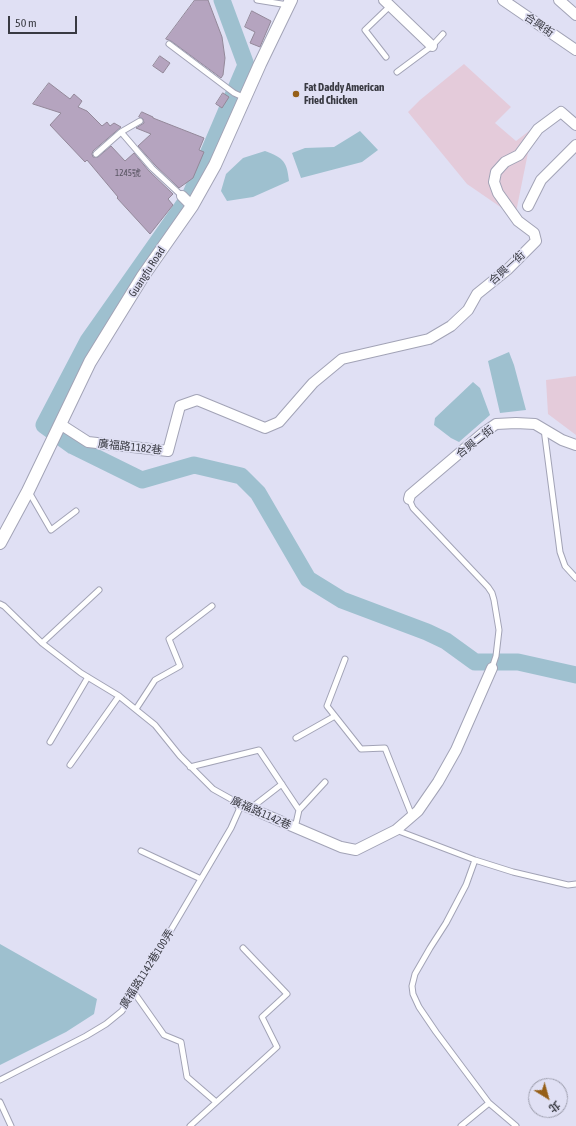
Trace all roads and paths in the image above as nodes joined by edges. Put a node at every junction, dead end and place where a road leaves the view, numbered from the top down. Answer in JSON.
{"nodes":[{"id":1,"x":257,"y":0,"type":"edge"},
{"id":2,"x":503,"y":0,"type":"edge"},
{"id":3,"x":559,"y":0,"type":"edge"},
{"id":4,"x":290,"y":2,"type":"edge"},
{"id":5,"x":387,"y":3,"type":"edge"},
{"id":6,"x":576,"y":15,"type":"edge"},
{"id":7,"x":443,"y":34,"type":"dead end"},
{"id":8,"x":169,"y":44,"type":"dead end"},
{"id":9,"x":432,"y":46,"type":"junction"},
{"id":10,"x":576,"y":50,"type":"edge"},
{"id":11,"x":386,"y":57,"type":"dead end"},
{"id":12,"x":397,"y":72,"type":"dead end"},
{"id":13,"x":244,"y":98,"type":"junction"},
{"id":14,"x":140,"y":121,"type":"dead end"},
{"id":15,"x":576,"y":125,"type":"edge"},
{"id":16,"x":121,"y":132,"type":"junction"},
{"id":17,"x":576,"y":145,"type":"edge"},
{"id":18,"x":96,"y":154,"type":"dead end"},
{"id":19,"x":182,"y":196,"type":"joint"},
{"id":20,"x":191,"y":206,"type":"junction"},
{"id":21,"x":528,"y":206,"type":"dead end"},
{"id":22,"x":313,"y":383,"type":"joint"},
{"id":23,"x":60,"y":424,"type":"junction"},
{"id":24,"x":544,"y":429,"type":"junction"},
{"id":25,"x":576,"y":445,"type":"edge"},
{"id":26,"x":28,"y":491,"type":"junction"},
{"id":27,"x":409,"y":499,"type":"joint"},
{"id":28,"x":76,"y":511,"type":"dead end"},
{"id":29,"x":0,"y":543,"type":"edge"},
{"id":30,"x":576,"y":578,"type":"edge"},
{"id":31,"x":99,"y":590,"type":"dead end"},
{"id":32,"x":0,"y":604,"type":"edge"},
{"id":33,"x":212,"y":606,"type":"dead end"},
{"id":34,"x":42,"y":643,"type":"junction"},
{"id":35,"x":346,"y":659,"type":"dead end"},
{"id":36,"x":492,"y":668,"type":"joint"},
{"id":37,"x":88,"y":677,"type":"junction"},
{"id":38,"x":119,"y":696,"type":"junction"},
{"id":39,"x":136,"y":709,"type":"junction"},
{"id":40,"x":335,"y":716,"type":"junction"},
{"id":41,"x":296,"y":738,"type":"dead end"},
{"id":42,"x":50,"y":742,"type":"dead end"},
{"id":43,"x":70,"y":766,"type":"dead end"},
{"id":44,"x":190,"y":767,"type":"junction"},
{"id":45,"x":325,"y":782,"type":"dead end"},
{"id":46,"x":282,"y":784,"type":"junction"},
{"id":47,"x":238,"y":803,"type":"junction"},
{"id":48,"x":250,"y":809,"type":"junction"},
{"id":49,"x":299,"y":810,"type":"junction"},
{"id":50,"x":412,"y":816,"type":"junction"},
{"id":51,"x":295,"y":828,"type":"junction"},
{"id":52,"x":396,"y":830,"type":"junction"},
{"id":53,"x":141,"y":851,"type":"dead end"},
{"id":54,"x":475,"y":860,"type":"junction"},
{"id":55,"x":201,"y":879,"type":"junction"},
{"id":56,"x":576,"y":884,"type":"edge"},
{"id":57,"x":243,"y":948,"type":"dead end"},
{"id":58,"x":133,"y":991,"type":"junction"},
{"id":59,"x":0,"y":1080,"type":"edge"},
{"id":60,"x":0,"y":1102,"type":"edge"},
{"id":61,"x":216,"y":1102,"type":"junction"},
{"id":62,"x":489,"y":1103,"type":"junction"},
{"id":63,"x":11,"y":1126,"type":"edge"},
{"id":64,"x":190,"y":1126,"type":"edge"},
{"id":65,"x":461,"y":1126,"type":"edge"},
{"id":66,"x":516,"y":1126,"type":"edge"}],
"edges":[{"from":1,"to":4,"type":"lane"},
{"from":2,"to":10,"type":"street","name":"合興街"},
{"from":3,"to":6,"type":"street"},
{"from":4,"to":13,"type":"street","name":"Guangfu Road"},
{"from":5,"to":9,"type":"street"},
{"from":5,"to":11,"type":"lane"},
{"from":7,"to":9,"type":"lane"},
{"from":8,"to":13,"type":"lane"},
{"from":9,"to":12,"type":"lane"},
{"from":13,"to":20,"type":"street","name":"Guangfu Road"},
{"from":14,"to":16,"type":"lane"},
{"from":15,"to":22,"type":"street","name":"合興一街"},
{"from":16,"to":18,"type":"lane"},
{"from":16,"to":19,"type":"lane"},
{"from":17,"to":21,"type":"street"},
{"from":19,"to":20,"type":"street"},
{"from":20,"to":23,"type":"street","name":"Guangfu Road"},
{"from":22,"to":23,"type":"street","name":"廣福路1182巷"},
{"from":23,"to":26,"type":"street","name":"Guangfu Road"},
{"from":24,"to":25,"type":"street","name":"合興二街"},
{"from":24,"to":27,"type":"street","name":"合興二街"},
{"from":24,"to":30,"type":"lane"},
{"from":26,"to":28,"type":"lane"},
{"from":26,"to":29,"type":"street","name":"Guangfu Road"},
{"from":27,"to":36,"type":"lane"},
{"from":31,"to":34,"type":"lane"},
{"from":32,"to":34,"type":"lane","name":"廣福路1142巷"},
{"from":33,"to":39,"type":"lane"},
{"from":34,"to":37,"type":"lane","name":"廣福路1142巷"},
{"from":35,"to":40,"type":"lane"},
{"from":36,"to":50,"type":"street","name":"廣福路1142巷"},
{"from":37,"to":38,"type":"lane","name":"廣福路1142巷"},
{"from":37,"to":42,"type":"lane"},
{"from":38,"to":39,"type":"lane","name":"廣福路1142巷"},
{"from":38,"to":43,"type":"lane"},
{"from":39,"to":44,"type":"lane","name":"廣福路1142巷"},
{"from":40,"to":41,"type":"lane"},
{"from":40,"to":50,"type":"lane"},
{"from":44,"to":46,"type":"lane"},
{"from":44,"to":47,"type":"lane","name":"廣福路1142巷"},
{"from":45,"to":49,"type":"lane"},
{"from":46,"to":48,"type":"lane"},
{"from":46,"to":49,"type":"lane"},
{"from":47,"to":48,"type":"street","name":"廣福路1142巷"},
{"from":47,"to":55,"type":"lane","name":"廣福路1142巷100弄"},
{"from":48,"to":51,"type":"street","name":"廣福路1142巷"},
{"from":49,"to":51,"type":"lane"},
{"from":50,"to":52,"type":"street","name":"廣福路1142巷"},
{"from":51,"to":52,"type":"street","name":"廣福路1142巷"},
{"from":52,"to":54,"type":"lane"},
{"from":53,"to":55,"type":"lane"},
{"from":54,"to":56,"type":"lane"},
{"from":54,"to":62,"type":"lane"},
{"from":55,"to":58,"type":"lane","name":"廣福路1142巷100弄"},
{"from":57,"to":61,"type":"lane"},
{"from":58,"to":59,"type":"lane","name":"廣福路1142巷100弄"},
{"from":58,"to":61,"type":"lane"},
{"from":60,"to":63,"type":"lane"},
{"from":61,"to":64,"type":"lane"},
{"from":62,"to":65,"type":"lane"},
{"from":62,"to":66,"type":"lane"}]}
